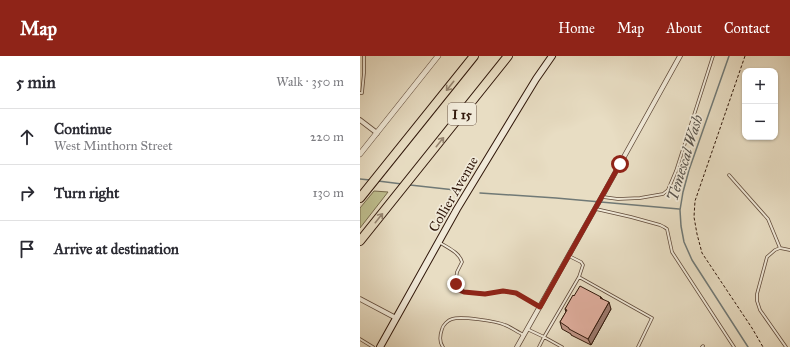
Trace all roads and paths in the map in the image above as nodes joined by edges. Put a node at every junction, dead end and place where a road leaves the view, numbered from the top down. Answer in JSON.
{"nodes":[{"id":1,"x":364,"y":56,"type":"edge"},
{"id":2,"x":438,"y":56,"type":"edge"},
{"id":3,"x":474,"y":56,"type":"edge"},
{"id":4,"x":508,"y":56,"type":"edge"},
{"id":5,"x":552,"y":56,"type":"edge"},
{"id":6,"x":680,"y":56,"type":"edge"},
{"id":7,"x":713,"y":56,"type":"edge"},
{"id":8,"x":745,"y":56,"type":"edge"},
{"id":9,"x":360,"y":93,"type":"edge"},
{"id":10,"x":360,"y":120,"type":"edge"},
{"id":11,"x":378,"y":132,"type":"junction"},
{"id":12,"x":360,"y":154,"type":"edge"},
{"id":13,"x":729,"y":175,"type":"dead end"},
{"id":14,"x":602,"y":197,"type":"junction"},
{"id":15,"x":360,"y":198,"type":"edge"},
{"id":16,"x":594,"y":211,"type":"junction"},
{"id":17,"x":360,"y":241,"type":"edge"},
{"id":18,"x":438,"y":242,"type":"junction"},
{"id":19,"x":780,"y":248,"type":"junction"},
{"id":20,"x":790,"y":250,"type":"edge"},
{"id":21,"x":569,"y":256,"type":"junction"},
{"id":22,"x":579,"y":277,"type":"junction"},
{"id":23,"x":360,"y":299,"type":"edge"},
{"id":24,"x":540,"y":307,"type":"junction"},
{"id":25,"x":396,"y":318,"type":"junction"},
{"id":26,"x":528,"y":329,"type":"junction"},
{"id":27,"x":524,"y":335,"type":"junction"},
{"id":28,"x":544,"y":337,"type":"junction"},
{"id":29,"x":360,"y":339,"type":"edge"},
{"id":30,"x":374,"y":347,"type":"edge"},
{"id":31,"x":380,"y":347,"type":"edge"},
{"id":32,"x":443,"y":347,"type":"edge"},
{"id":33,"x":518,"y":347,"type":"edge"},
{"id":34,"x":539,"y":347,"type":"edge"},
{"id":35,"x":562,"y":347,"type":"edge"},
{"id":36,"x":638,"y":347,"type":"edge"},
{"id":37,"x":734,"y":347,"type":"edge"},
{"id":38,"x":763,"y":347,"type":"edge"},
{"id":39,"x":786,"y":347,"type":"edge"}],
"edges":[{"from":1,"to":9,"type":"lane"},
{"from":2,"to":11,"type":"street"},
{"from":3,"to":15,"type":"highway","number":"I 15","one_way":true},
{"from":17,"to":4,"type":"highway","number":"I 15","one_way":true},
{"from":5,"to":18,"type":"main road","name":"Collier Avenue"},
{"from":6,"to":14,"type":"street"},
{"from":7,"to":14,"type":"lane"},
{"from":8,"to":38,"type":"path"},
{"from":10,"to":11,"type":"street"},
{"from":11,"to":12,"type":"street"},
{"from":13,"to":19,"type":"lane"},
{"from":14,"to":16,"type":"street"},
{"from":16,"to":21,"type":"street"},
{"from":16,"to":37,"type":"lane"},
{"from":18,"to":24,"type":"lane"},
{"from":18,"to":25,"type":"main road","name":"Collier Avenue"},
{"from":19,"to":20,"type":"lane"},
{"from":19,"to":39,"type":"lane"},
{"from":21,"to":22,"type":"lane"},
{"from":21,"to":24,"type":"street"},
{"from":22,"to":28,"type":"lane"},
{"from":22,"to":36,"type":"lane"},
{"from":23,"to":25,"type":"street"},
{"from":24,"to":26,"type":"street"},
{"from":25,"to":31,"type":"main road","name":"Collier Avenue"},
{"from":26,"to":27,"type":"street"},
{"from":26,"to":28,"type":"lane"},
{"from":27,"to":32,"type":"lane"},
{"from":27,"to":33,"type":"street"},
{"from":28,"to":34,"type":"lane"},
{"from":28,"to":35,"type":"lane"},
{"from":29,"to":30,"type":"lane"}]}
